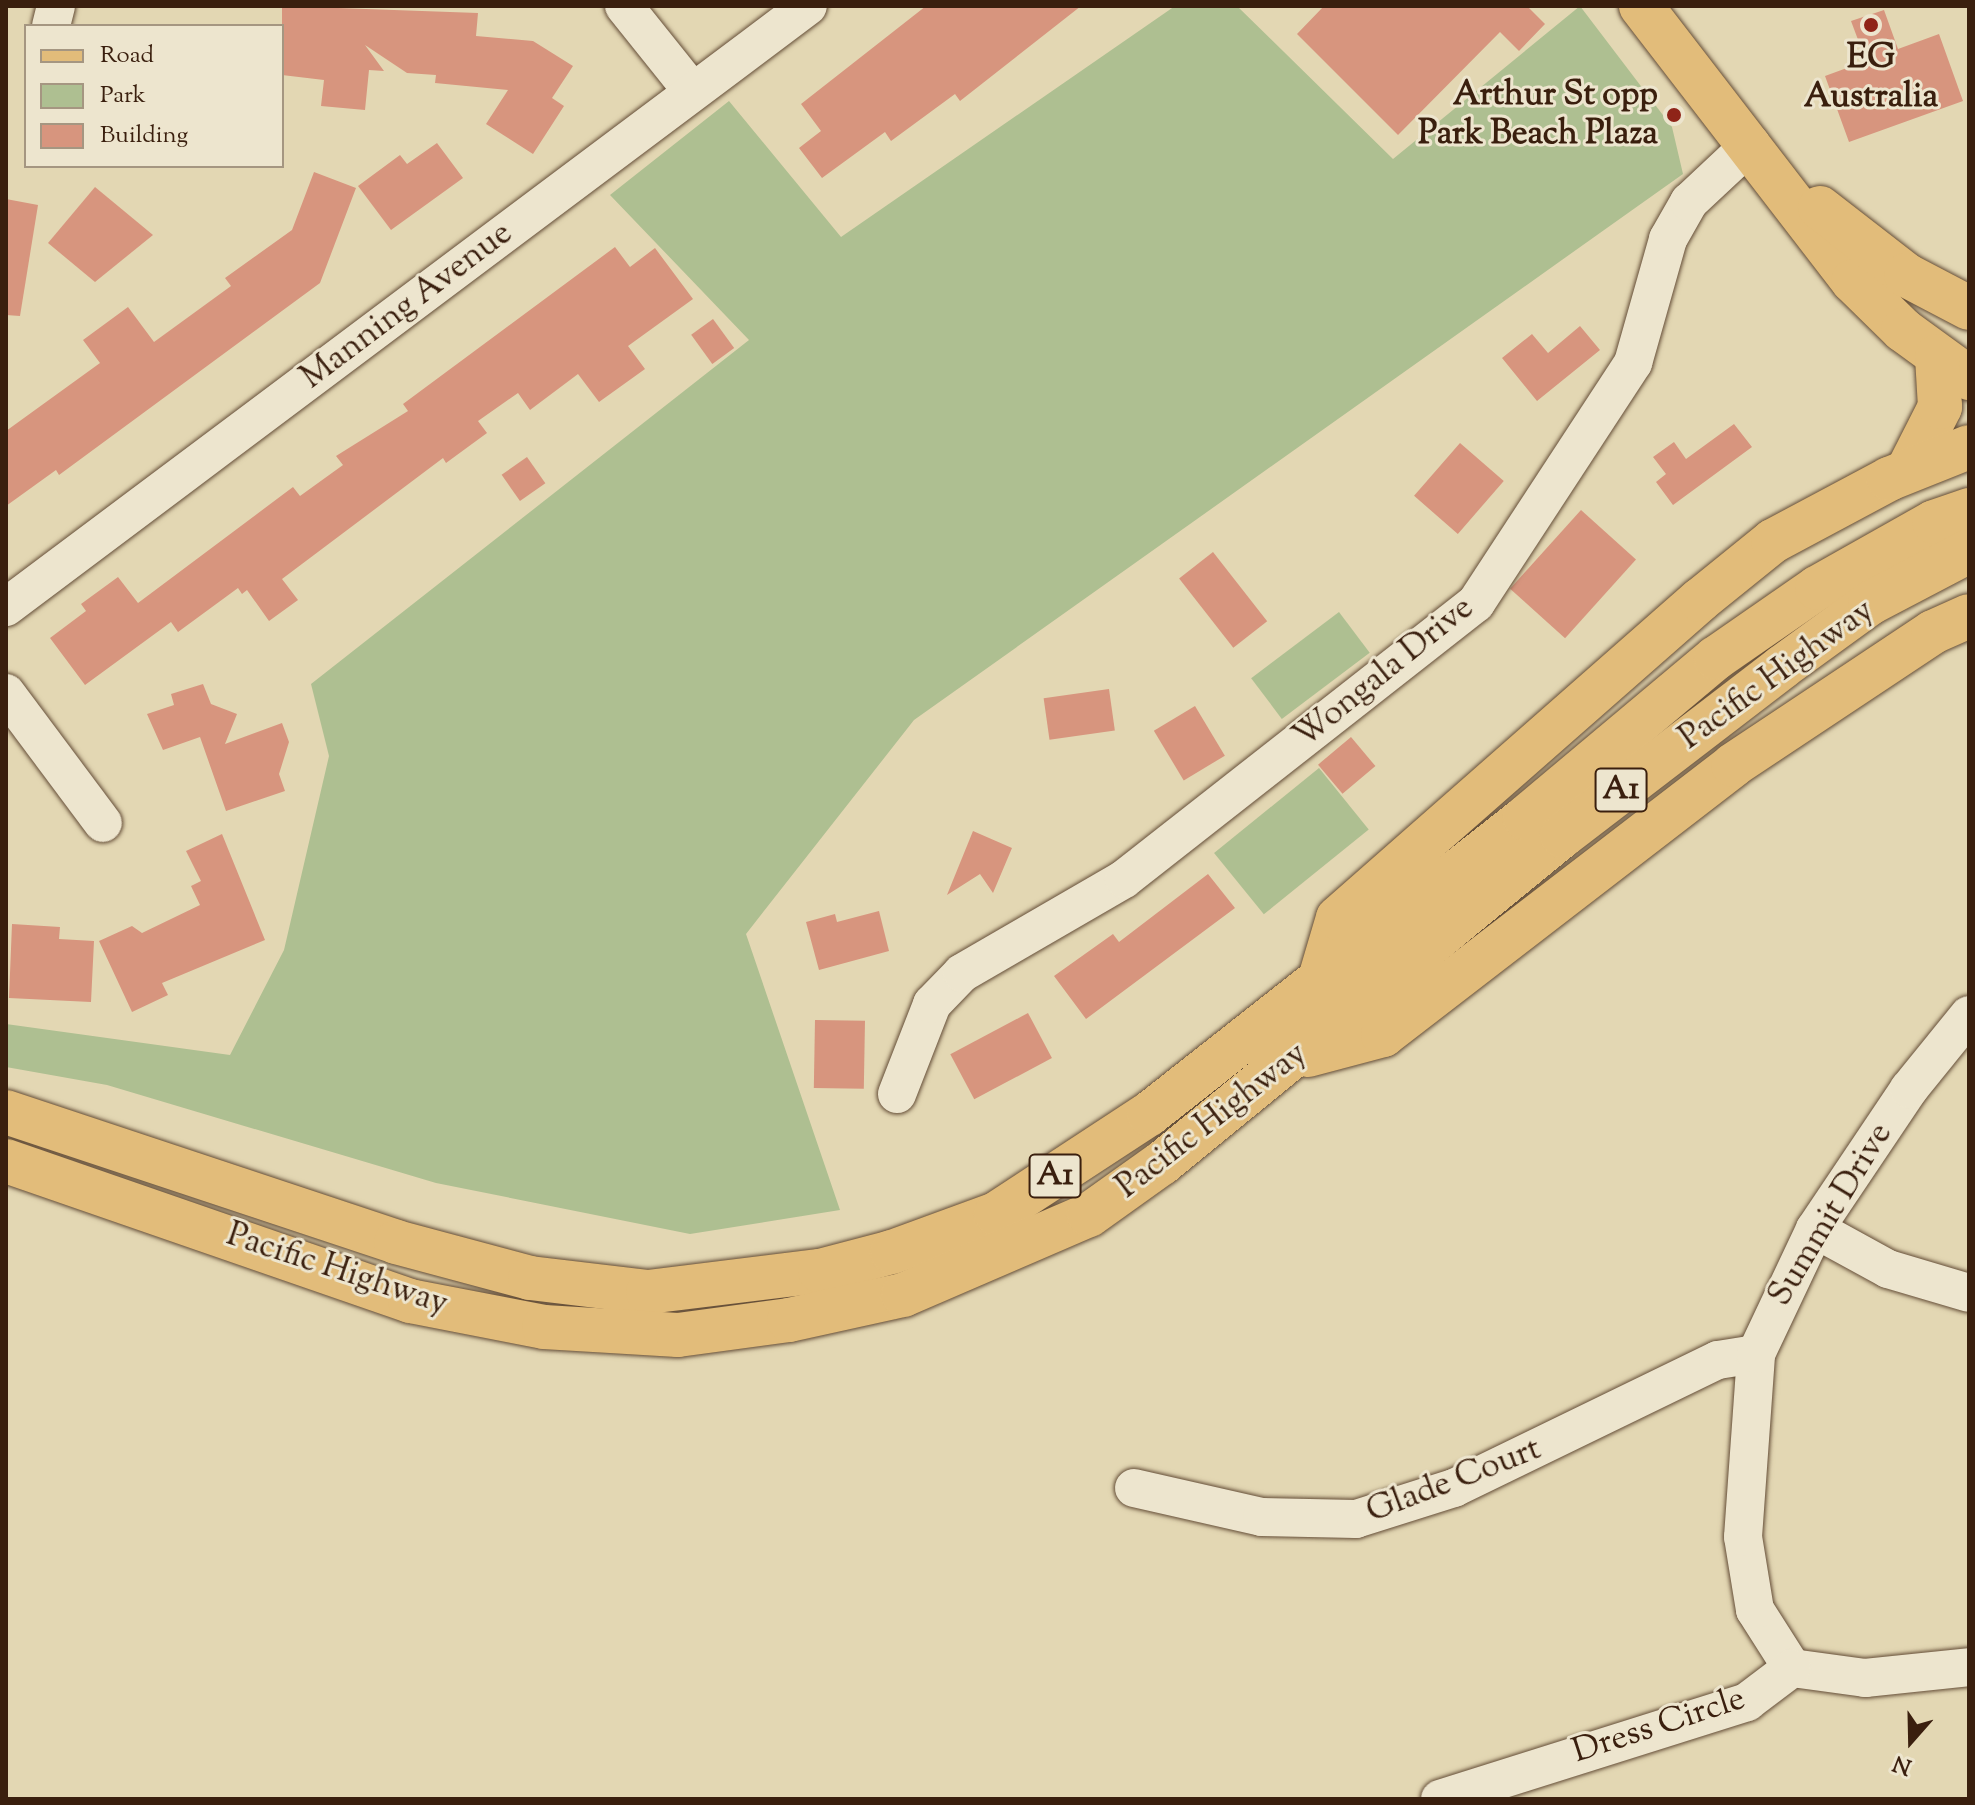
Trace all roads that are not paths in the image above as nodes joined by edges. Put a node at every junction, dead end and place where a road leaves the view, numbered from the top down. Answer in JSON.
{"nodes":[{"id":1,"x":624,"y":6,"type":"edge"},
{"id":2,"x":808,"y":6,"type":"edge"},
{"id":3,"x":1641,"y":6,"type":"edge"},
{"id":4,"x":692,"y":91,"type":"junction"},
{"id":5,"x":1751,"y":144,"type":"junction"},
{"id":6,"x":1969,"y":308,"type":"edge"},
{"id":7,"x":1953,"y":367,"type":"edge"},
{"id":8,"x":1969,"y":447,"type":"edge"},
{"id":9,"x":1908,"y":470,"type":"junction"},
{"id":10,"x":1952,"y":516,"type":"edge"},
{"id":11,"x":1969,"y":551,"type":"edge"},
{"id":12,"x":6,"y":607,"type":"edge"},
{"id":13,"x":1969,"y":616,"type":"edge"},
{"id":14,"x":6,"y":693,"type":"edge"},
{"id":15,"x":103,"y":823,"type":"dead end"},
{"id":16,"x":1322,"y":972,"type":"junction"},
{"id":17,"x":1969,"y":1015,"type":"edge"},
{"id":18,"x":1294,"y":1058,"type":"junction"},
{"id":19,"x":897,"y":1094,"type":"dead end"},
{"id":20,"x":6,"y":1112,"type":"edge"},
{"id":21,"x":6,"y":1161,"type":"edge"},
{"id":22,"x":1815,"y":1229,"type":"junction"},
{"id":23,"x":1969,"y":1293,"type":"edge"},
{"id":24,"x":1756,"y":1354,"type":"junction"},
{"id":25,"x":1134,"y":1488,"type":"dead end"},
{"id":26,"x":1969,"y":1667,"type":"edge"},
{"id":27,"x":1792,"y":1668,"type":"junction"},
{"id":28,"x":1440,"y":1799,"type":"edge"}],
"edges":[{"from":1,"to":4,"type":"street"},
{"from":2,"to":4,"type":"street","name":"Manning Avenue"},
{"from":3,"to":5,"type":"main road"},
{"from":4,"to":12,"type":"street","name":"Manning Avenue"},
{"from":5,"to":6,"type":"main road"},
{"from":5,"to":7,"type":"main road"},
{"from":5,"to":19,"type":"street","name":"Wongala Drive"},
{"from":7,"to":9,"type":"main road"},
{"from":8,"to":9,"type":"main road"},
{"from":9,"to":16,"type":"main road"},
{"from":10,"to":16,"type":"main road","name":"Pacific Highway","number":"A1"},
{"from":11,"to":18,"type":"main road","name":"Pacific Highway","number":"A1"},
{"from":13,"to":18,"type":"main road"},
{"from":14,"to":15,"type":"street"},
{"from":16,"to":20,"type":"main road","name":"Pacific Highway","number":"A1"},
{"from":17,"to":22,"type":"street","name":"Summit Drive"},
{"from":18,"to":21,"type":"main road","name":"Pacific Highway","number":"A1"},
{"from":22,"to":23,"type":"street"},
{"from":22,"to":24,"type":"street","name":"Summit Drive"},
{"from":24,"to":25,"type":"street","name":"Glade Court"},
{"from":24,"to":27,"type":"street","name":"Summit Drive"},
{"from":26,"to":27,"type":"street"},
{"from":27,"to":28,"type":"street","name":"Dress Circle"}]}
